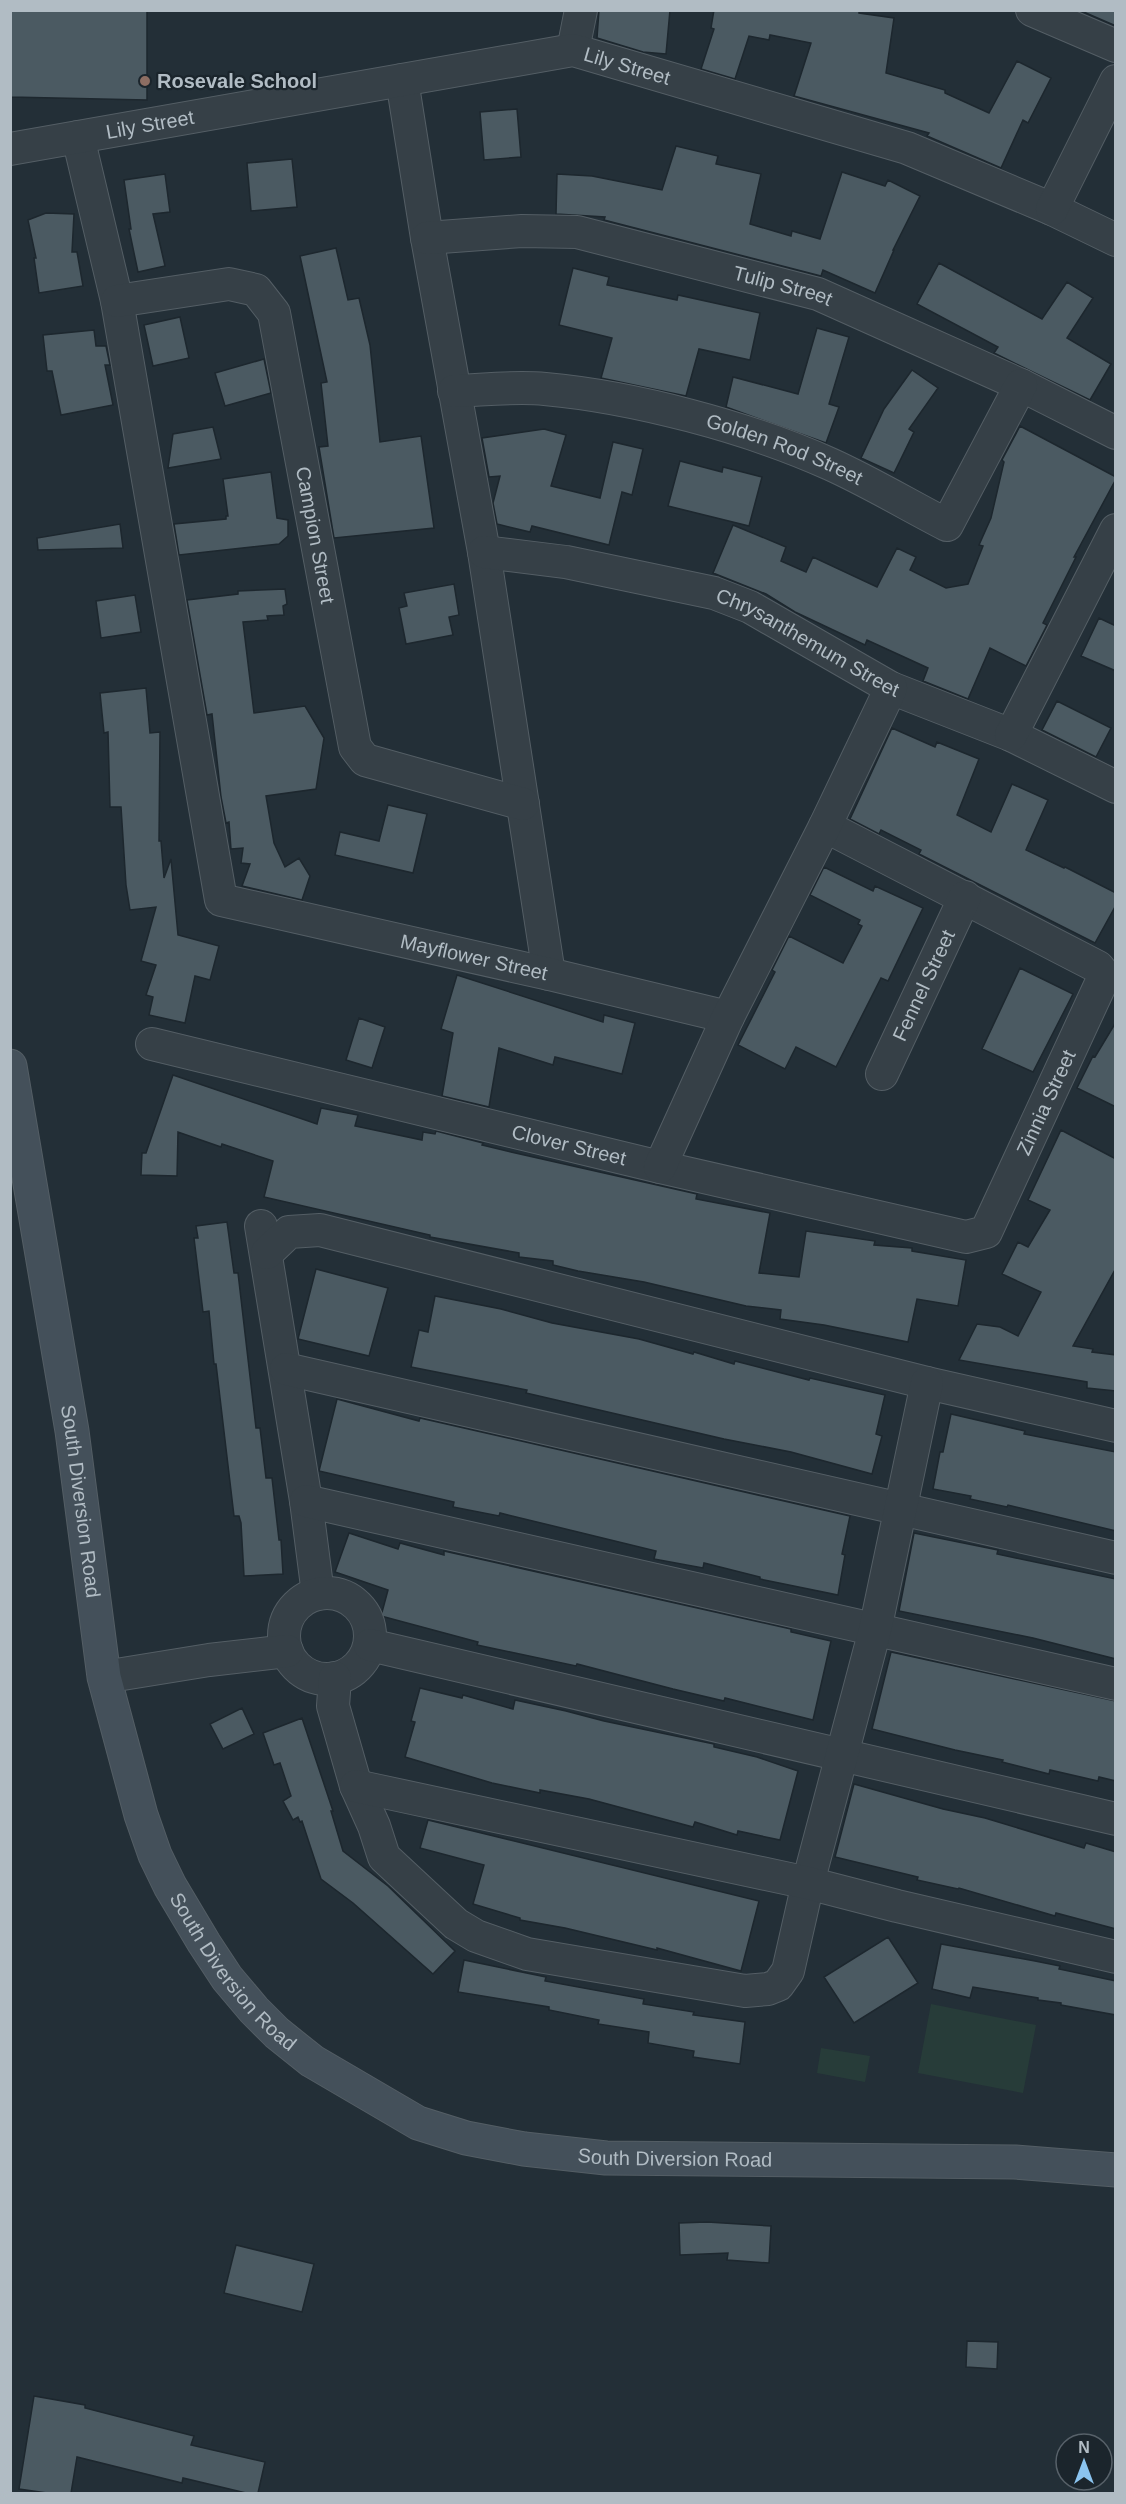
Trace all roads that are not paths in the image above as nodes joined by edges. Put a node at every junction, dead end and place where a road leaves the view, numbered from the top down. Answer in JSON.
{"nodes":[{"id":1,"x":581,"y":10,"type":"edge"},
{"id":2,"x":1032,"y":10,"type":"edge"},
{"id":3,"x":1116,"y":46,"type":"edge"},
{"id":4,"x":573,"y":50,"type":"junction"},
{"id":5,"x":402,"y":80,"type":"junction"},
{"id":6,"x":1116,"y":81,"type":"edge"},
{"id":7,"x":78,"y":137,"type":"junction"},
{"id":8,"x":10,"y":149,"type":"edge"},
{"id":9,"x":1052,"y":209,"type":"junction"},
{"id":10,"x":427,"y":238,"type":"junction"},
{"id":11,"x":1116,"y":240,"type":"edge"},
{"id":12,"x":117,"y":301,"type":"junction"},
{"id":13,"x":1021,"y":385,"type":"junction"},
{"id":14,"x":454,"y":391,"type":"junction"},
{"id":15,"x":1116,"y":433,"type":"edge"},
{"id":16,"x":1116,"y":530,"type":"edge"},
{"id":17,"x":484,"y":552,"type":"junction"},
{"id":18,"x":891,"y":688,"type":"junction"},
{"id":19,"x":1011,"y":735,"type":"junction"},
{"id":20,"x":1116,"y":787,"type":"edge"},
{"id":21,"x":523,"y":804,"type":"junction"},
{"id":22,"x":825,"y":826,"type":"junction"},
{"id":23,"x":965,"y":897,"type":"junction"},
{"id":24,"x":549,"y":974,"type":"junction"},
{"id":25,"x":728,"y":1017,"type":"junction"},
{"id":26,"x":152,"y":1044,"type":"dead end"},
{"id":27,"x":10,"y":1066,"type":"edge"},
{"id":28,"x":882,"y":1074,"type":"dead end"},
{"id":29,"x":660,"y":1167,"type":"junction"},
{"id":30,"x":986,"y":1232,"type":"joint"},
{"id":31,"x":286,"y":1369,"type":"junction"},
{"id":32,"x":927,"y":1383,"type":"junction"},
{"id":33,"x":1116,"y":1426,"type":"edge"},
{"id":34,"x":306,"y":1501,"type":"junction"},
{"id":35,"x":901,"y":1509,"type":"junction"},
{"id":36,"x":1116,"y":1558,"type":"edge"},
{"id":37,"x":318,"y":1594,"type":"junction"},
{"id":38,"x":875,"y":1630,"type":"junction"},
{"id":39,"x":370,"y":1645,"type":"junction"},
{"id":40,"x":287,"y":1652,"type":"junction"},
{"id":41,"x":104,"y":1677,"type":"junction"},
{"id":42,"x":335,"y":1678,"type":"junction"},
{"id":43,"x":1116,"y":1684,"type":"edge"},
{"id":44,"x":842,"y":1756,"type":"junction"},
{"id":45,"x":356,"y":1786,"type":"junction"},
{"id":46,"x":1116,"y":1819,"type":"edge"},
{"id":47,"x":808,"y":1883,"type":"junction"},
{"id":48,"x":1116,"y":1957,"type":"edge"},
{"id":49,"x":1116,"y":2170,"type":"edge"}],
"edges":[{"from":1,"to":4,"type":"street"},
{"from":2,"to":3,"type":"street"},
{"from":4,"to":5,"type":"street","name":"Lily Street"},
{"from":4,"to":9,"type":"street","name":"Lily Street"},
{"from":5,"to":7,"type":"street","name":"Lily Street"},
{"from":5,"to":10,"type":"street"},
{"from":6,"to":9,"type":"street"},
{"from":7,"to":8,"type":"street","name":"Lily Street"},
{"from":7,"to":12,"type":"street"},
{"from":9,"to":11,"type":"street","name":"Lily Street"},
{"from":10,"to":13,"type":"street","name":"Tulip Street"},
{"from":10,"to":14,"type":"street"},
{"from":12,"to":21,"type":"street","name":"Campion Street"},
{"from":12,"to":24,"type":"street","name":"Mayflower Street"},
{"from":13,"to":14,"type":"street","name":"Golden Rod Street"},
{"from":13,"to":15,"type":"street","name":"Tulip Street"},
{"from":14,"to":17,"type":"street"},
{"from":16,"to":19,"type":"street"},
{"from":17,"to":18,"type":"street","name":"Chrysanthemum Street"},
{"from":17,"to":21,"type":"street"},
{"from":18,"to":19,"type":"street","name":"Chrysanthemum Street"},
{"from":18,"to":22,"type":"street"},
{"from":19,"to":20,"type":"street","name":"Chrysanthemum Street"},
{"from":21,"to":24,"type":"street"},
{"from":22,"to":23,"type":"street"},
{"from":22,"to":25,"type":"street"},
{"from":23,"to":28,"type":"street","name":"Fennel Street"},
{"from":23,"to":30,"type":"street","name":"Zinnia Street"},
{"from":24,"to":25,"type":"street","name":"Mayflower Street"},
{"from":25,"to":29,"type":"street"},
{"from":26,"to":29,"type":"street","name":"Clover Street"},
{"from":27,"to":41,"type":"main road","name":"South Diversion Road"},
{"from":29,"to":30,"type":"street","name":"Clover Street"},
{"from":31,"to":32,"type":"street"},
{"from":31,"to":34,"type":"street"},
{"from":31,"to":35,"type":"street"},
{"from":32,"to":33,"type":"street"},
{"from":32,"to":35,"type":"street"},
{"from":34,"to":37,"type":"street"},
{"from":34,"to":38,"type":"street"},
{"from":35,"to":36,"type":"street"},
{"from":35,"to":38,"type":"street"},
{"from":37,"to":39,"type":"street"},
{"from":37,"to":40,"type":"street"},
{"from":38,"to":43,"type":"street"},
{"from":38,"to":44,"type":"street"},
{"from":39,"to":42,"type":"street"},
{"from":39,"to":44,"type":"street"},
{"from":40,"to":41,"type":"street"},
{"from":40,"to":42,"type":"street"},
{"from":41,"to":49,"type":"main road","name":"South Diversion Road"},
{"from":42,"to":45,"type":"street"},
{"from":44,"to":46,"type":"street"},
{"from":44,"to":47,"type":"street"},
{"from":45,"to":47,"type":"street"},
{"from":45,"to":47,"type":"street"},
{"from":47,"to":48,"type":"street"}]}
